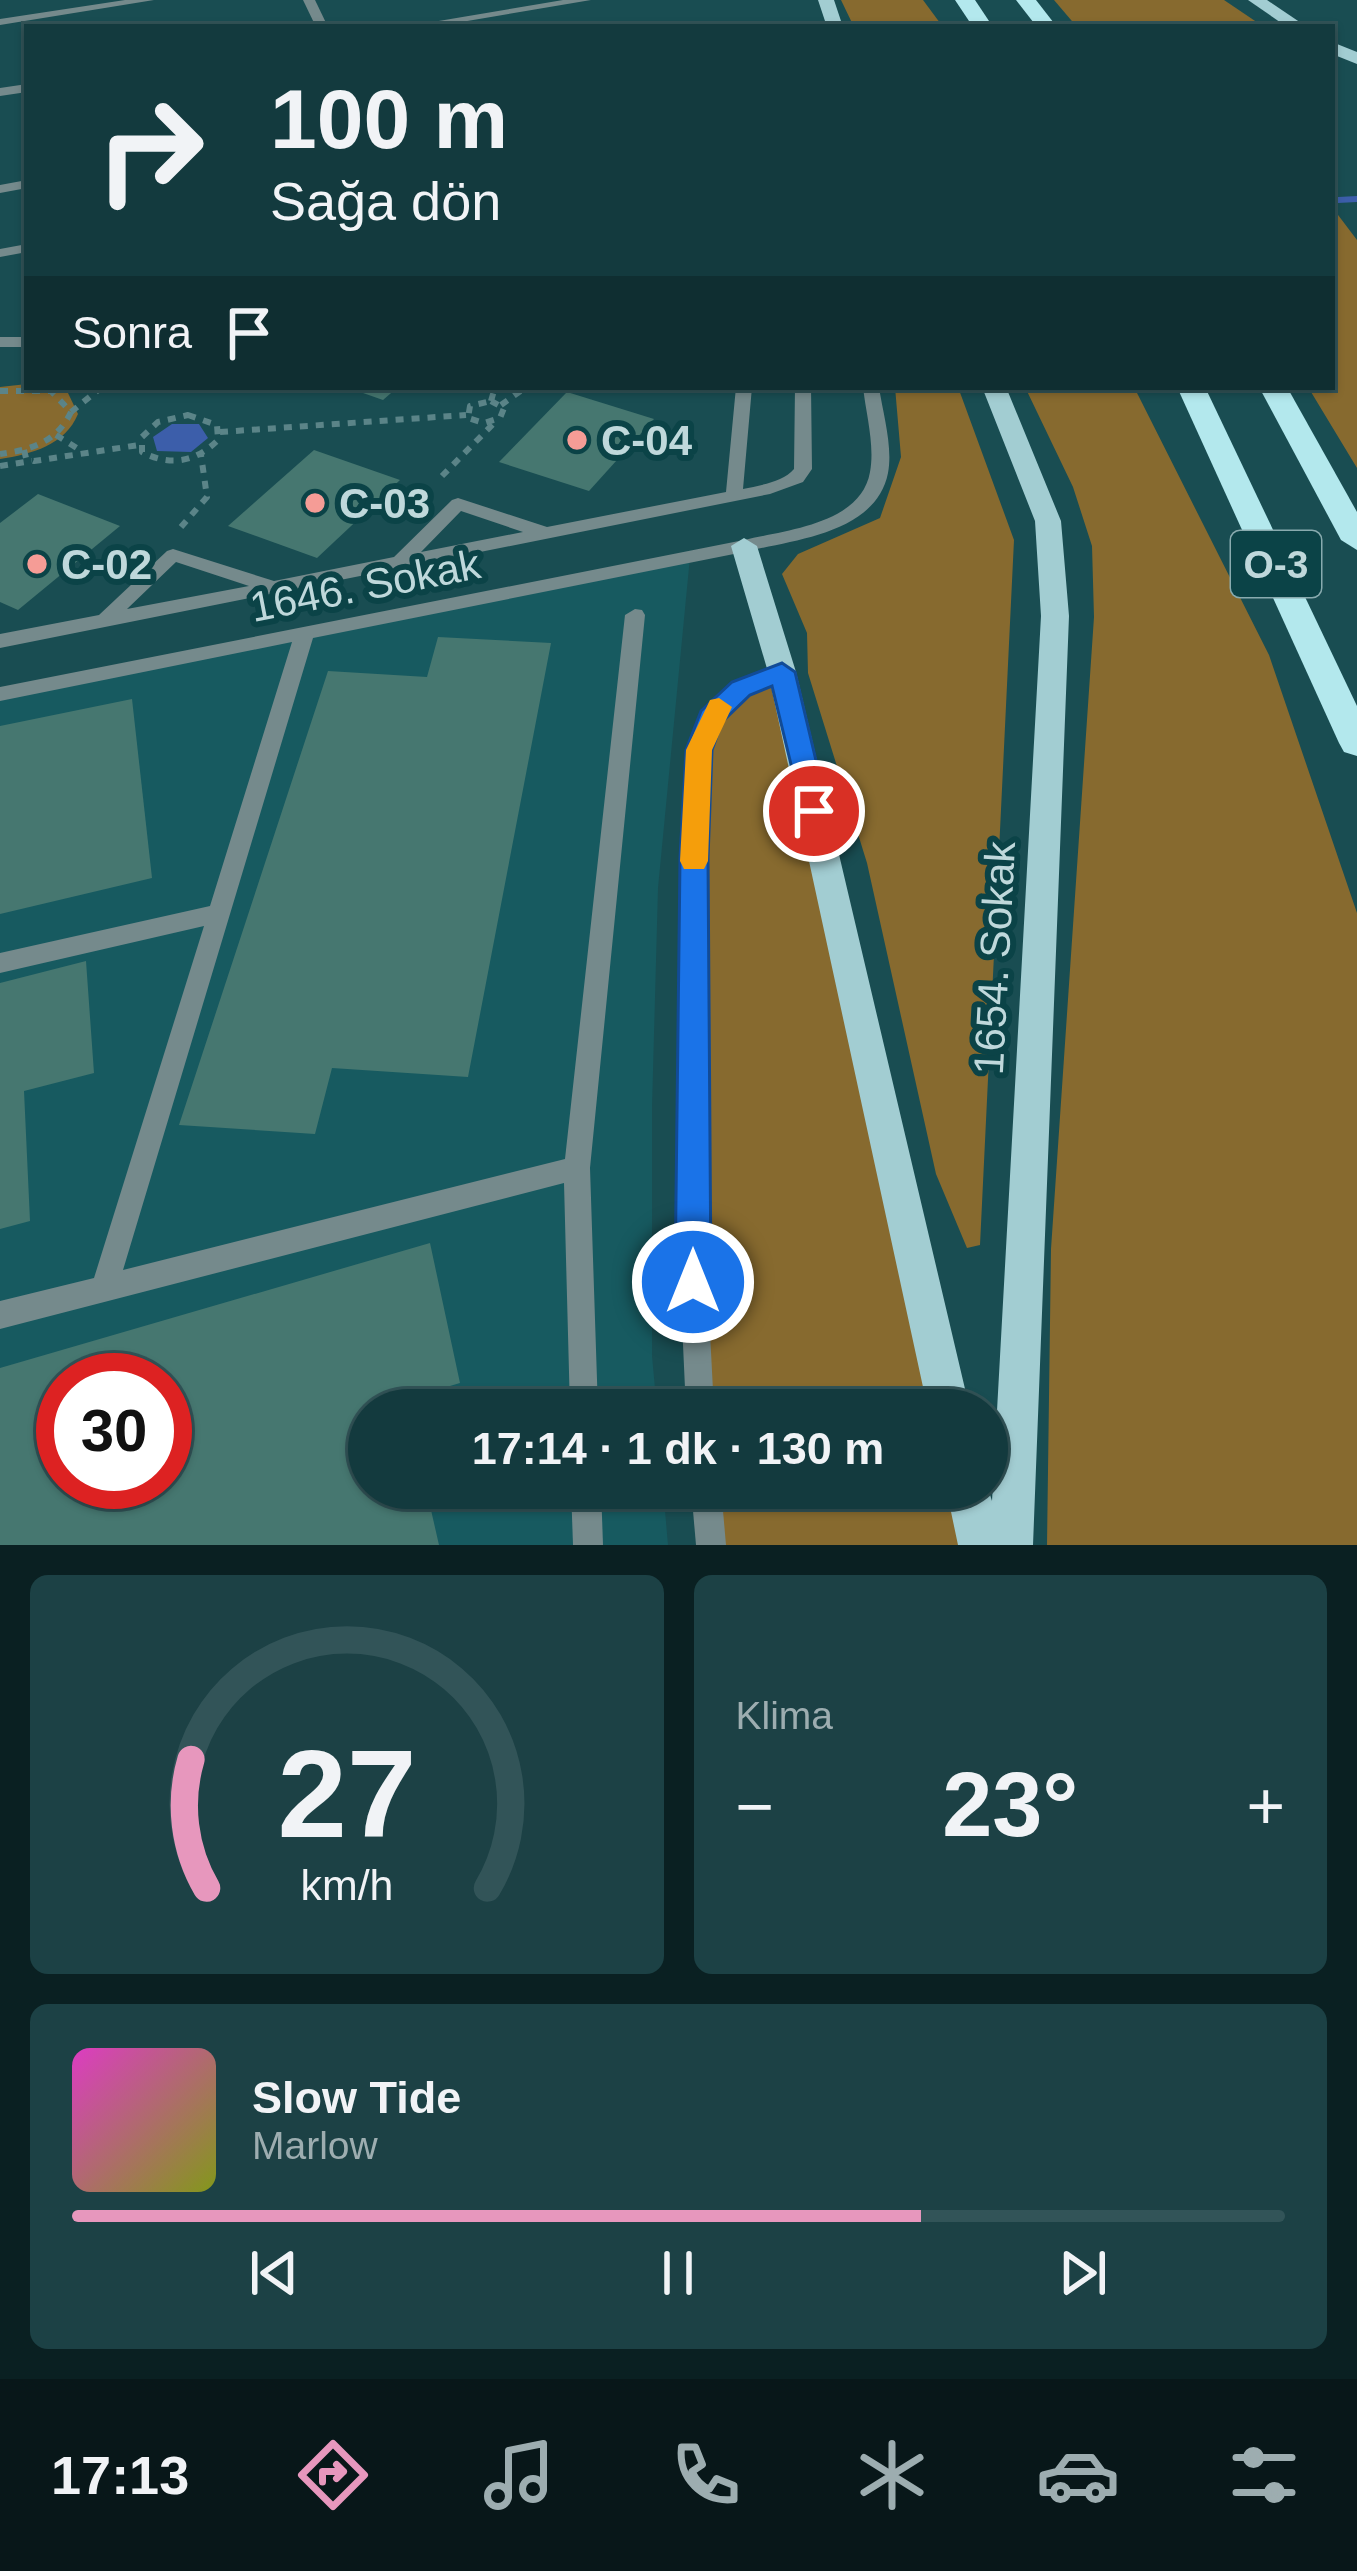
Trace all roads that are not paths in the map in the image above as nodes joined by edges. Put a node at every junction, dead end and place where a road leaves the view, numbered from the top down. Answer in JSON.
{"nodes":[{"id":1,"x":148,"y":0,"type":"edge"},
{"id":2,"x":585,"y":0,"type":"edge"},
{"id":3,"x":1026,"y":0,"type":"edge"},
{"id":4,"x":1256,"y":0,"type":"edge"},
{"id":5,"x":0,"y":22,"type":"edge"},
{"id":6,"x":429,"y":24,"type":"edge"},
{"id":7,"x":1045,"y":24,"type":"edge"},
{"id":8,"x":1294,"y":24,"type":"edge"},
{"id":9,"x":744,"y":390,"type":"edge"},
{"id":10,"x":803,"y":390,"type":"edge"},
{"id":11,"x":871,"y":390,"type":"edge"},
{"id":12,"x":995,"y":390,"type":"edge"},
{"id":13,"x":1192,"y":390,"type":"edge"},
{"id":14,"x":1275,"y":390,"type":"edge"},
{"id":15,"x":734,"y":496,"type":"junction"},
{"id":16,"x":546,"y":533,"type":"junction"},
{"id":17,"x":1357,"y":540,"type":"edge"},
{"id":18,"x":744,"y":546,"type":"junction"},
{"id":19,"x":401,"y":562,"type":"junction"},
{"id":20,"x":272,"y":587,"type":"junction"},
{"id":21,"x":635,"y":614,"type":"dead end"},
{"id":22,"x":106,"y":620,"type":"junction"},
{"id":23,"x":305,"y":633,"type":"junction"},
{"id":24,"x":0,"y":640,"type":"edge"},
{"id":25,"x":782,"y":672,"type":"junction"},
{"id":26,"x":0,"y":694,"type":"edge"},
{"id":27,"x":1357,"y":743,"type":"edge"},
{"id":28,"x":216,"y":914,"type":"junction"},
{"id":29,"x":0,"y":963,"type":"edge"},
{"id":30,"x":577,"y":1168,"type":"junction"},
{"id":31,"x":105,"y":1286,"type":"junction"},
{"id":32,"x":0,"y":1315,"type":"edge"},
{"id":33,"x":583,"y":1389,"type":"edge"},
{"id":34,"x":698,"y":1389,"type":"edge"},
{"id":35,"x":945,"y":1389,"type":"edge"},
{"id":36,"x":587,"y":1509,"type":"edge"},
{"id":37,"x":708,"y":1509,"type":"edge"},
{"id":38,"x":972,"y":1509,"type":"edge"},
{"id":39,"x":588,"y":1545,"type":"edge"},
{"id":40,"x":711,"y":1545,"type":"edge"},
{"id":41,"x":980,"y":1545,"type":"edge"},
{"id":42,"x":1011,"y":1545,"type":"edge"}],
"edges":[{"from":1,"to":5,"type":"street"},
{"from":2,"to":6,"type":"street"},
{"from":3,"to":7,"type":"highway"},
{"from":4,"to":8,"type":"main road"},
{"from":9,"to":15,"type":"street"},
{"from":10,"to":15,"type":"street"},
{"from":11,"to":18,"type":"street","name":"1646. Sokak"},
{"from":12,"to":42,"type":"main road","name":"1654. Sokak"},
{"from":13,"to":27,"type":"highway","number":"O-3"},
{"from":14,"to":17,"type":"highway","number":"O-3"},
{"from":15,"to":16,"type":"street"},
{"from":16,"to":19,"type":"street"},
{"from":16,"to":19,"type":"street"},
{"from":18,"to":23,"type":"street","name":"1646. Sokak"},
{"from":18,"to":25,"type":"main road"},
{"from":19,"to":20,"type":"street"},
{"from":20,"to":22,"type":"street"},
{"from":20,"to":22,"type":"street"},
{"from":21,"to":30,"type":"street"},
{"from":22,"to":24,"type":"street"},
{"from":23,"to":26,"type":"street","name":"1646. Sokak"},
{"from":23,"to":28,"type":"street"},
{"from":25,"to":34,"type":"street"},
{"from":25,"to":35,"type":"main road"},
{"from":28,"to":29,"type":"street"},
{"from":28,"to":31,"type":"street"},
{"from":30,"to":31,"type":"street"},
{"from":30,"to":33,"type":"street"},
{"from":31,"to":32,"type":"street"},
{"from":36,"to":39,"type":"street"},
{"from":37,"to":40,"type":"street"},
{"from":38,"to":41,"type":"main road"}]}
